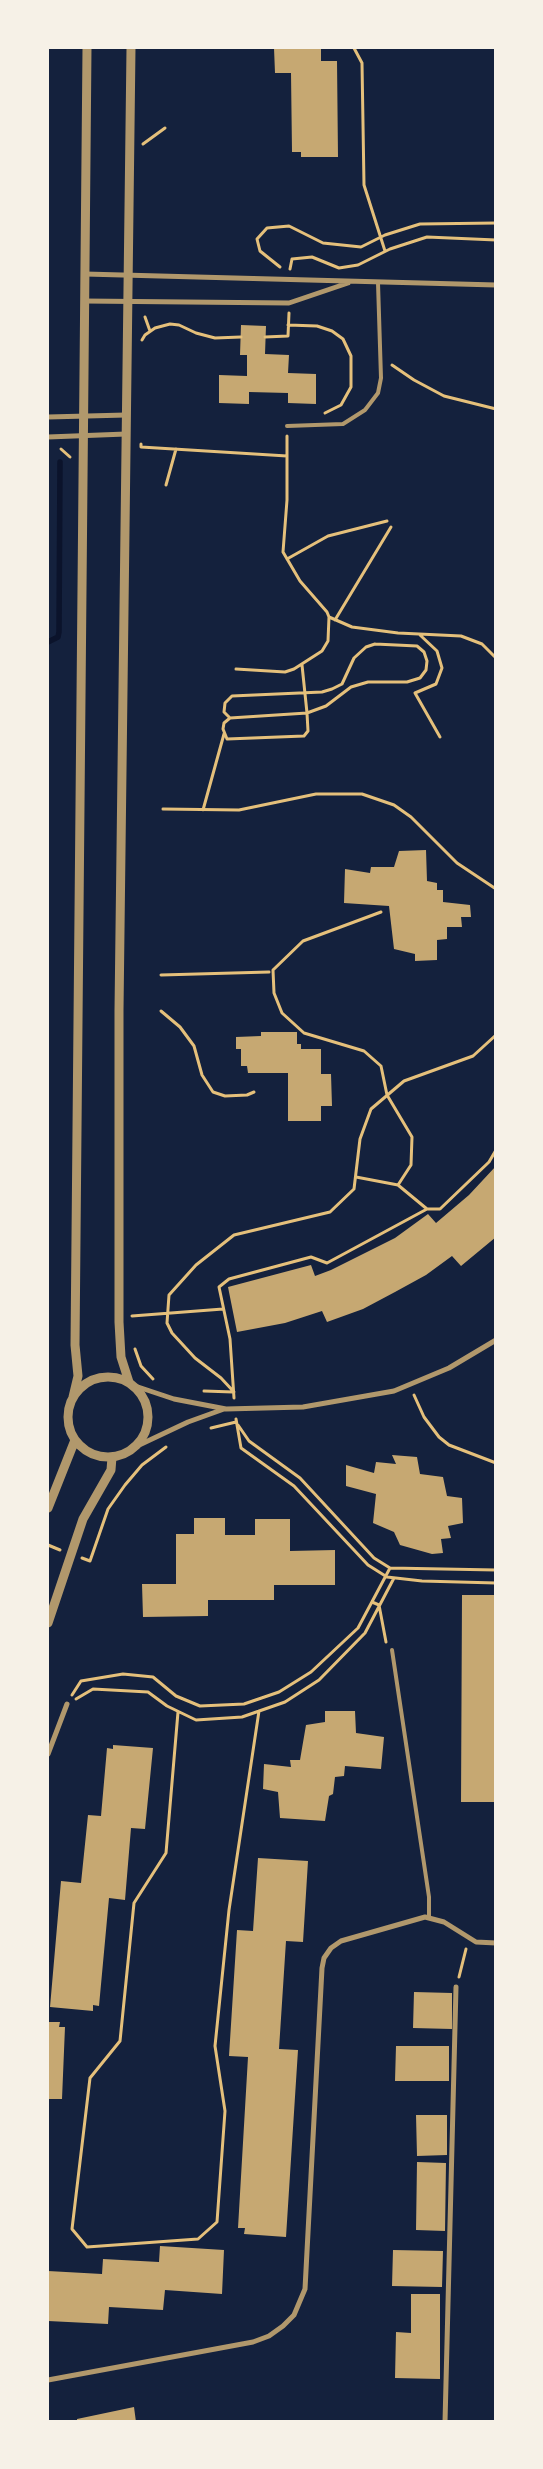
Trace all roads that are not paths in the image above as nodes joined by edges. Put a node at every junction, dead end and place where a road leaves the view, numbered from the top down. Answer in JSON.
{"nodes":[{"id":1,"x":86,"y":48,"type":"edge"},
{"id":2,"x":131,"y":48,"type":"edge"},
{"id":3,"x":85,"y":274,"type":"junction"},
{"id":4,"x":129,"y":277,"type":"junction"},
{"id":5,"x":353,"y":282,"type":"junction"},
{"id":6,"x":378,"y":283,"type":"junction"},
{"id":7,"x":496,"y":285,"type":"edge"},
{"id":8,"x":84,"y":301,"type":"junction"},
{"id":9,"x":128,"y":301,"type":"junction"},
{"id":10,"x":126,"y":415,"type":"junction"},
{"id":11,"x":84,"y":416,"type":"junction"},
{"id":12,"x":48,"y":417,"type":"edge"},
{"id":13,"x":288,"y":426,"type":"road end"},
{"id":14,"x":126,"y":434,"type":"junction"},
{"id":15,"x":83,"y":436,"type":"junction"},
{"id":16,"x":48,"y":437,"type":"edge"},
{"id":17,"x":496,"y":1340,"type":"edge"},
{"id":18,"x":132,"y":1384,"type":"junction"},
{"id":19,"x":73,"y":1397,"type":"junction"},
{"id":20,"x":226,"y":1409,"type":"junction"},
{"id":21,"x":75,"y":1440,"type":"junction"},
{"id":22,"x":135,"y":1447,"type":"junction"},
{"id":23,"x":112,"y":1457,"type":"junction"},
{"id":24,"x":48,"y":1508,"type":"edge"},
{"id":25,"x":48,"y":1623,"type":"edge"},
{"id":26,"x":392,"y":1650,"type":"road end"},
{"id":27,"x":67,"y":1704,"type":"road end"},
{"id":28,"x":48,"y":1754,"type":"edge"},
{"id":29,"x":427,"y":1917,"type":"junction"},
{"id":30,"x":496,"y":1943,"type":"edge"},
{"id":31,"x":456,"y":1987,"type":"road end"},
{"id":32,"x":48,"y":2380,"type":"edge"},
{"id":33,"x":445,"y":2422,"type":"edge"}],
"edges":[{"from":1,"to":3,"type":"street"},
{"from":2,"to":4,"type":"street"},
{"from":3,"to":4,"type":"street"},
{"from":3,"to":8,"type":"street"},
{"from":4,"to":5,"type":"street"},
{"from":4,"to":9,"type":"street"},
{"from":5,"to":6,"type":"street"},
{"from":5,"to":9,"type":"street"},
{"from":6,"to":7,"type":"street"},
{"from":6,"to":13,"type":"lane"},
{"from":8,"to":9,"type":"street"},
{"from":8,"to":11,"type":"street"},
{"from":9,"to":10,"type":"street"},
{"from":10,"to":11,"type":"street"},
{"from":10,"to":14,"type":"street"},
{"from":11,"to":12,"type":"street"},
{"from":11,"to":15,"type":"street"},
{"from":14,"to":15,"type":"street"},
{"from":14,"to":18,"type":"street"},
{"from":15,"to":16,"type":"street"},
{"from":15,"to":19,"type":"street"},
{"from":17,"to":20,"type":"street"},
{"from":18,"to":19,"type":"street"},
{"from":18,"to":20,"type":"street"},
{"from":18,"to":22,"type":"street"},
{"from":19,"to":21,"type":"street"},
{"from":20,"to":22,"type":"street"},
{"from":21,"to":23,"type":"street"},
{"from":21,"to":24,"type":"street"},
{"from":22,"to":23,"type":"street"},
{"from":23,"to":25,"type":"street"},
{"from":26,"to":29,"type":"lane"},
{"from":27,"to":28,"type":"street"},
{"from":29,"to":30,"type":"street"},
{"from":29,"to":32,"type":"street"},
{"from":31,"to":33,"type":"street"}]}
